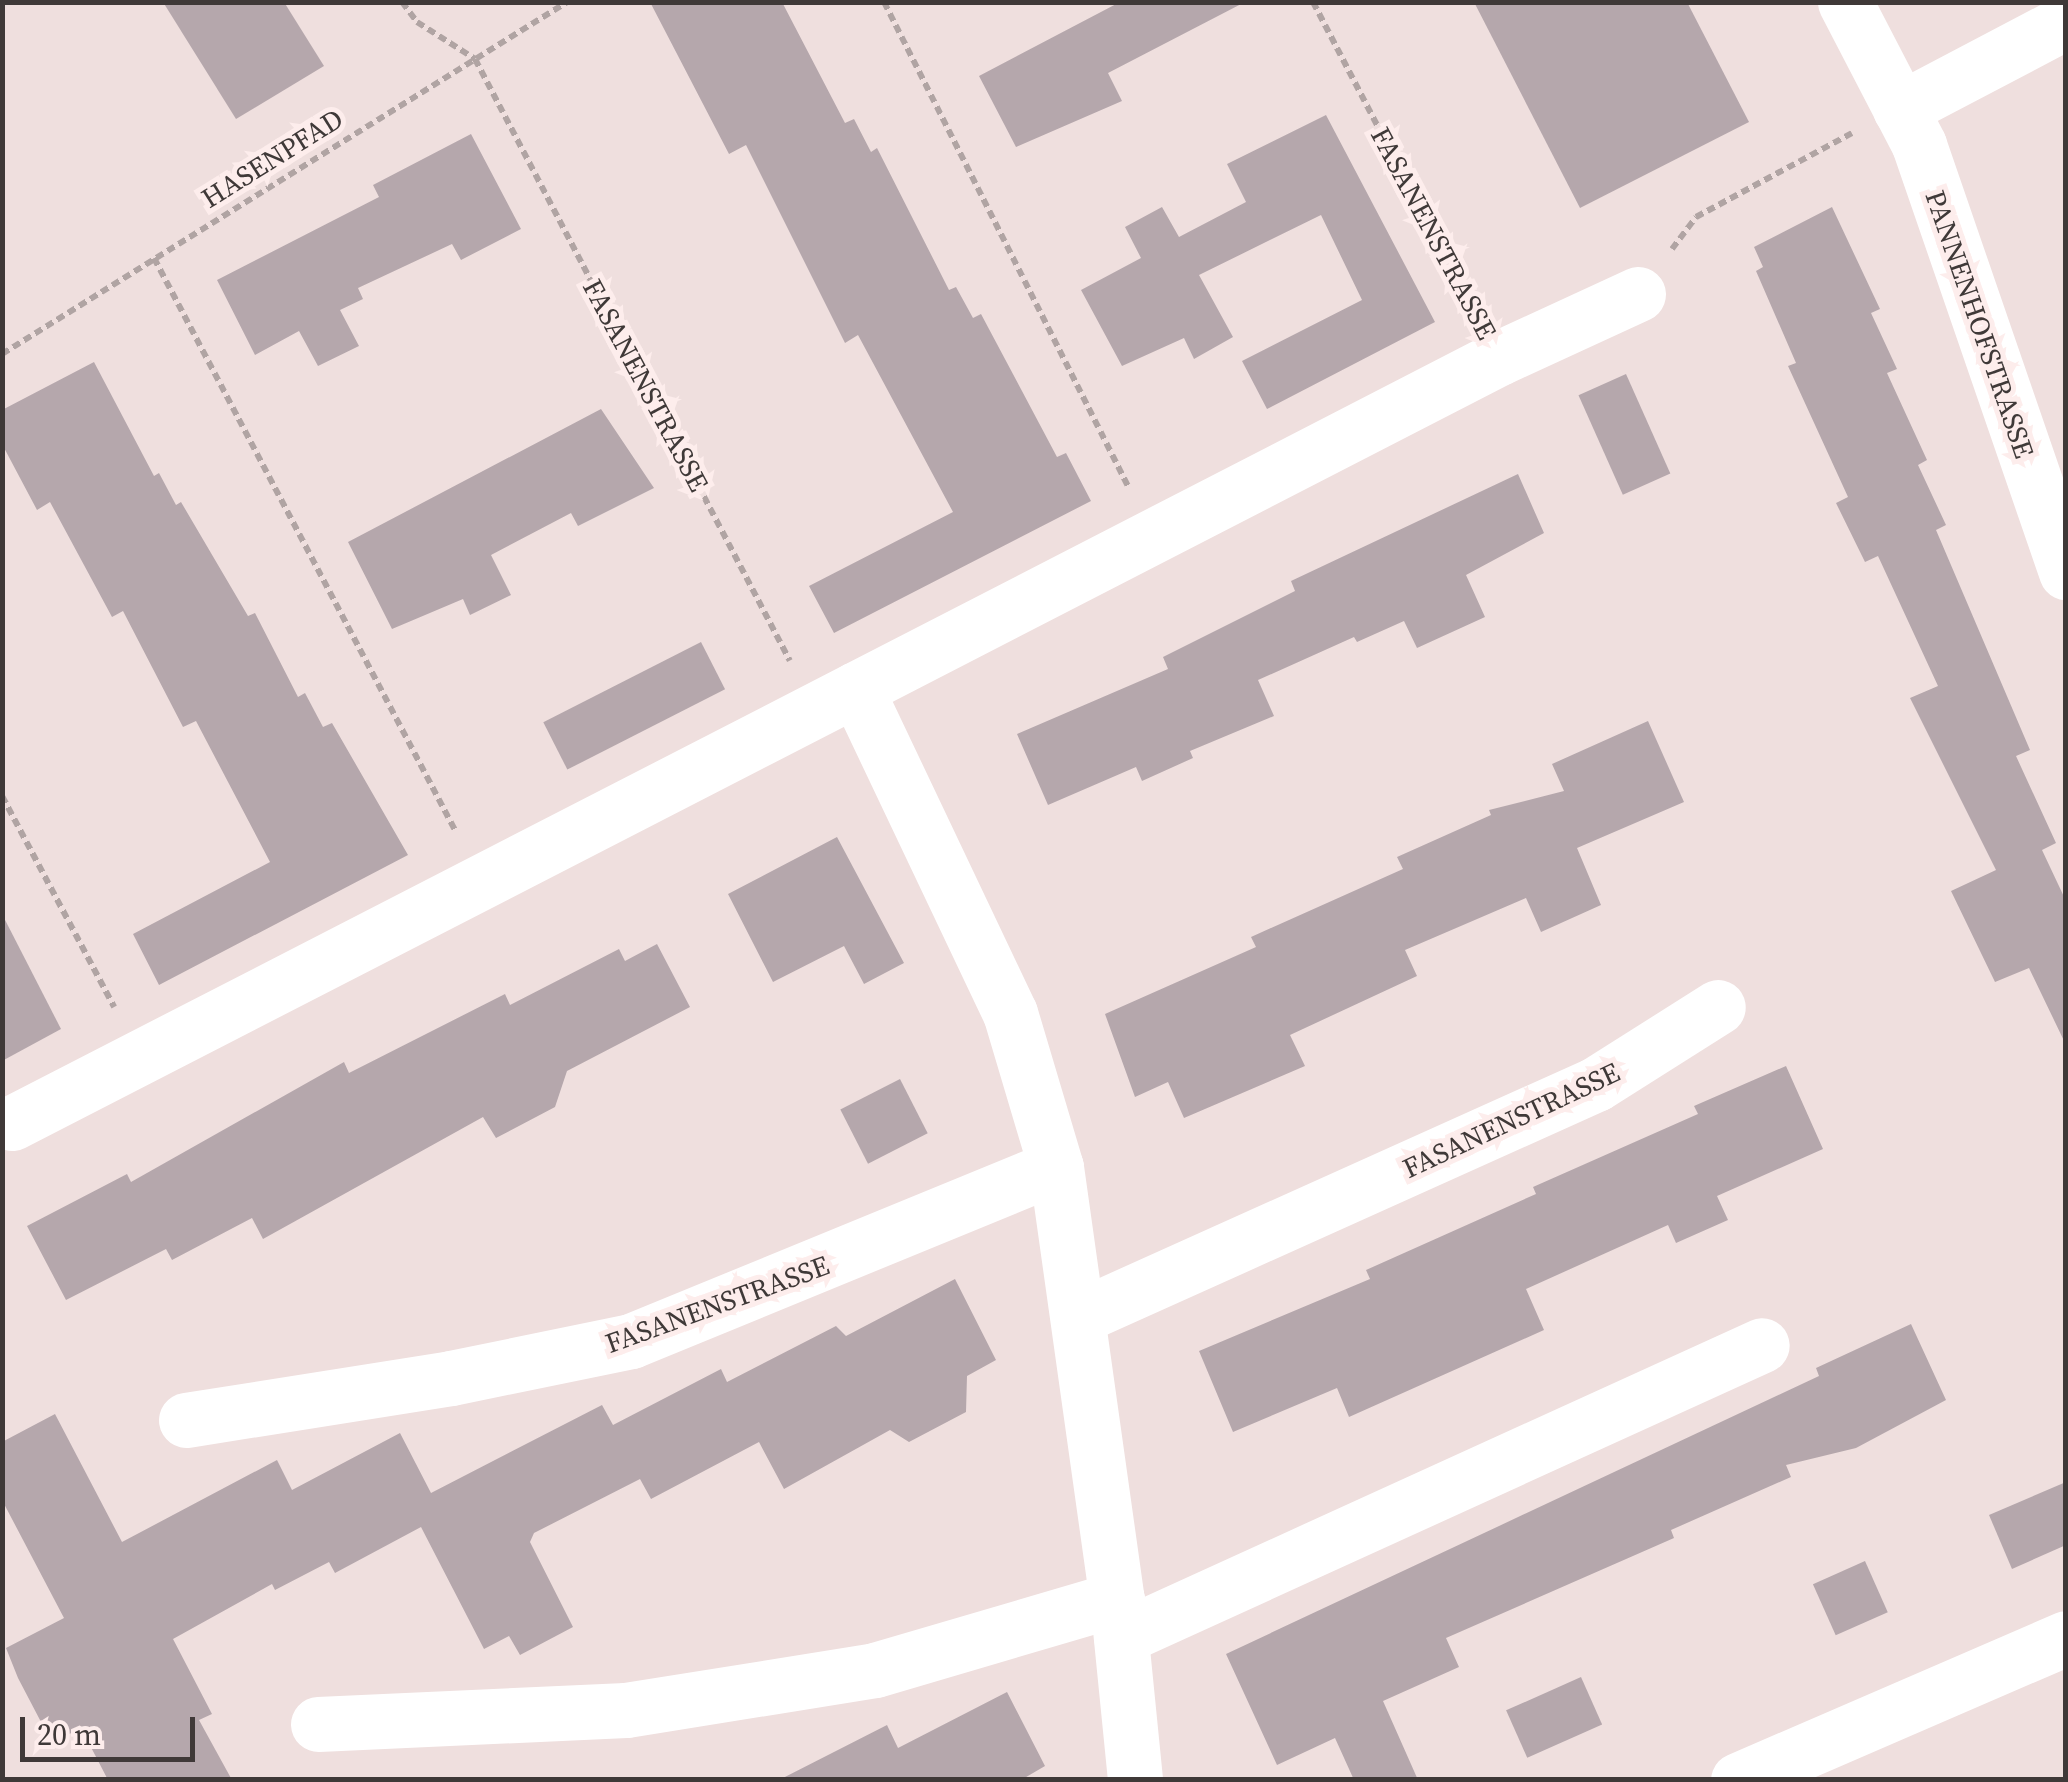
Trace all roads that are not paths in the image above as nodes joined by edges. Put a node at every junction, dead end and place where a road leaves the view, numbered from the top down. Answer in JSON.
{"nodes":[{"id":1,"x":1845,"y":2,"type":"edge"},
{"id":2,"x":2066,"y":22,"type":"edge"},
{"id":3,"x":1900,"y":109,"type":"junction"},
{"id":4,"x":1638,"y":294,"type":"road end"},
{"id":5,"x":2062,"y":550,"type":"edge"},
{"id":6,"x":835,"y":700,"type":"junction"},
{"id":7,"x":1718,"y":1007,"type":"dead end"},
{"id":8,"x":12,"y":1123,"type":"dead end"},
{"id":9,"x":1056,"y":1167,"type":"junction"},
{"id":10,"x":1078,"y":1318,"type":"junction"},
{"id":11,"x":1762,"y":1346,"type":"dead end"},
{"id":12,"x":186,"y":1420,"type":"dead end"},
{"id":13,"x":1119,"y":1618,"type":"junction"},
{"id":14,"x":2066,"y":1638,"type":"edge"},
{"id":15,"x":318,"y":1724,"type":"dead end"},
{"id":16,"x":1135,"y":1780,"type":"edge"},
{"id":17,"x":1738,"y":1780,"type":"edge"}],
"edges":[{"from":1,"to":3,"type":"street","name":"PANNENHOFSTRASSE"},
{"from":2,"to":3,"type":"street"},
{"from":3,"to":5,"type":"street","name":"PANNENHOFSTRASSE"},
{"from":4,"to":6,"type":"street","name":"FASANENSTRASSE"},
{"from":6,"to":8,"type":"street","name":"FASANENSTRASSE"},
{"from":6,"to":9,"type":"street"},
{"from":7,"to":10,"type":"street","name":"FASANENSTRASSE"},
{"from":9,"to":10,"type":"street"},
{"from":9,"to":12,"type":"street","name":"FASANENSTRASSE"},
{"from":10,"to":13,"type":"street"},
{"from":11,"to":13,"type":"street"},
{"from":13,"to":15,"type":"street"},
{"from":13,"to":16,"type":"street"},
{"from":14,"to":17,"type":"street"}]}
